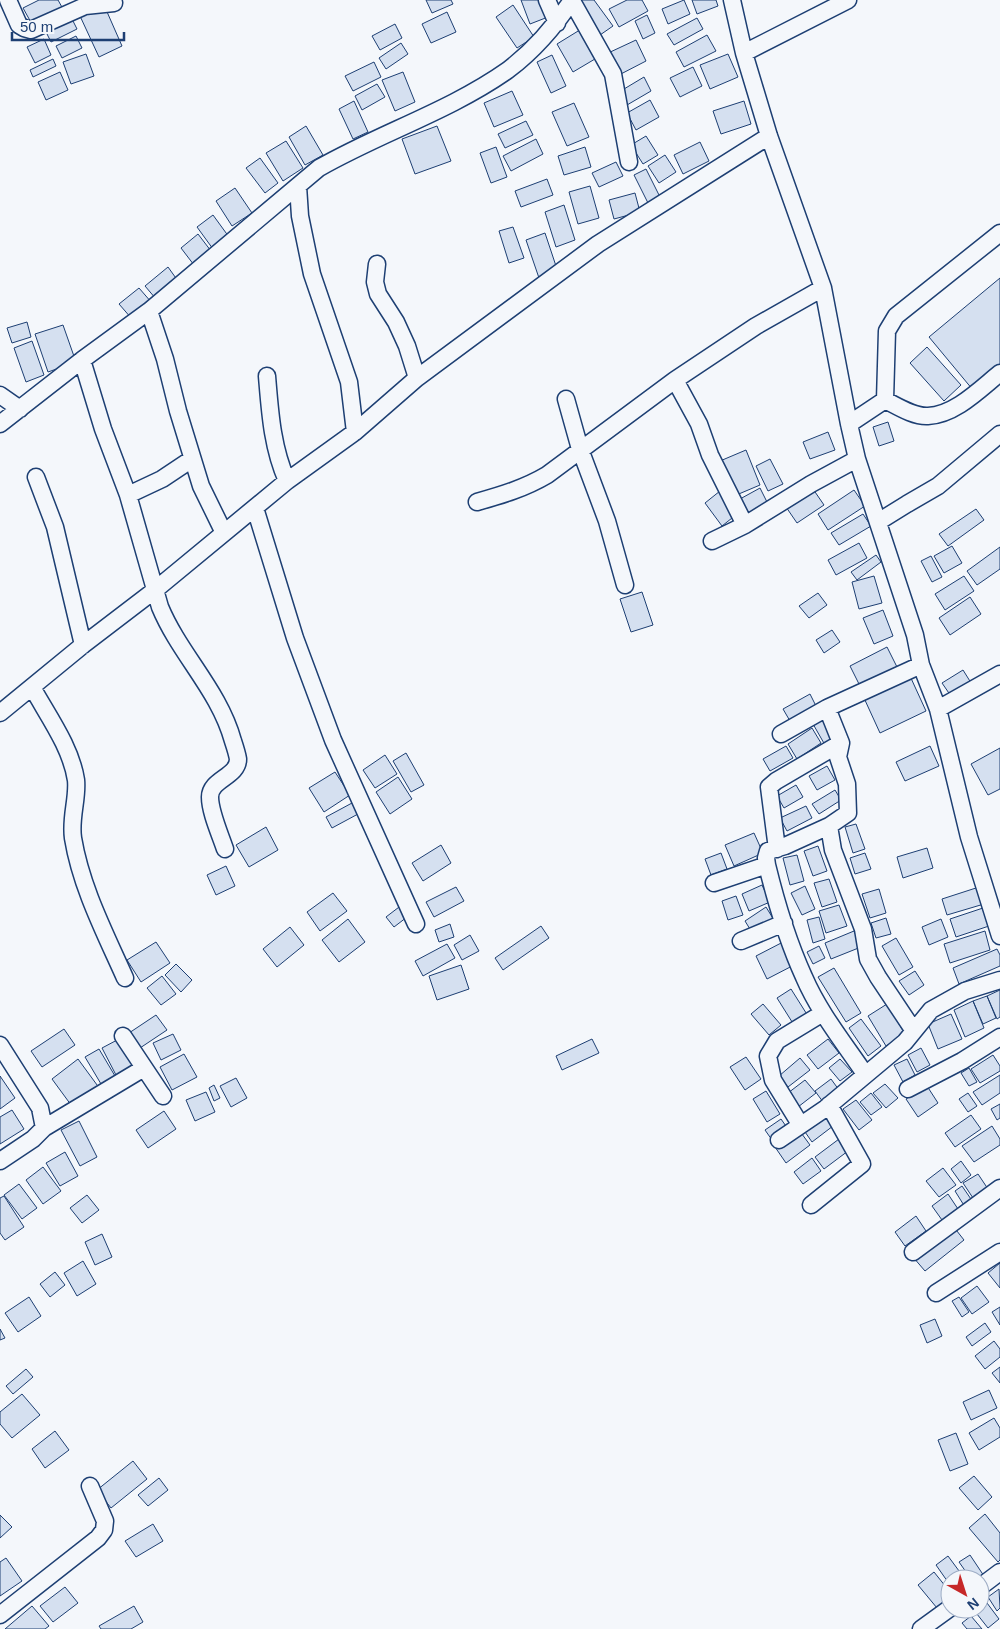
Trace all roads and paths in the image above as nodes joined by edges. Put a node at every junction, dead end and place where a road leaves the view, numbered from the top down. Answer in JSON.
{"nodes":[{"id":1,"x":547,"y":0,"type":"edge"},
{"id":2,"x":572,"y":0,"type":"edge"},
{"id":3,"x":732,"y":0,"type":"edge"},
{"id":4,"x":848,"y":0,"type":"edge"},
{"id":5,"x":114,"y":3,"type":"dead end"},
{"id":6,"x":6,"y":4,"type":"edge"},
{"id":7,"x":557,"y":22,"type":"junction"},
{"id":8,"x":744,"y":53,"type":"junction"},
{"id":9,"x":769,"y":136,"type":"junction"},
{"id":10,"x":629,"y":162,"type":"dead end"},
{"id":11,"x":298,"y":186,"type":"junction"},
{"id":12,"x":1000,"y":233,"type":"edge"},
{"id":13,"x":377,"y":264,"type":"dead end"},
{"id":14,"x":823,"y":288,"type":"junction"},
{"id":15,"x":149,"y":311,"type":"junction"},
{"id":16,"x":82,"y":360,"type":"junction"},
{"id":17,"x":1000,"y":373,"type":"edge"},
{"id":18,"x":266,"y":376,"type":"dead end"},
{"id":19,"x":417,"y":378,"type":"junction"},
{"id":20,"x":676,"y":380,"type":"junction"},
{"id":21,"x":0,"y":395,"type":"edge"},
{"id":22,"x":566,"y":398,"type":"dead end"},
{"id":23,"x":885,"y":400,"type":"junction"},
{"id":24,"x":20,"y":408,"type":"junction"},
{"id":25,"x":0,"y":424,"type":"edge"},
{"id":26,"x":849,"y":424,"type":"junction"},
{"id":27,"x":354,"y":432,"type":"junction"},
{"id":28,"x":1000,"y":434,"type":"edge"},
{"id":29,"x":580,"y":449,"type":"junction"},
{"id":30,"x":192,"y":459,"type":"junction"},
{"id":31,"x":857,"y":459,"type":"junction"},
{"id":32,"x":36,"y":477,"type":"dead end"},
{"id":33,"x":287,"y":481,"type":"junction"},
{"id":34,"x":128,"y":495,"type":"junction"},
{"id":35,"x":477,"y":502,"type":"dead end"},
{"id":36,"x":255,"y":508,"type":"junction"},
{"id":37,"x":878,"y":522,"type":"junction"},
{"id":38,"x":745,"y":525,"type":"junction"},
{"id":39,"x":224,"y":533,"type":"junction"},
{"id":40,"x":712,"y":541,"type":"dead end"},
{"id":41,"x":625,"y":585,"type":"dead end"},
{"id":42,"x":155,"y":590,"type":"junction"},
{"id":43,"x":83,"y":645,"type":"junction"},
{"id":44,"x":921,"y":666,"type":"junction"},
{"id":45,"x":1000,"y":674,"type":"edge"},
{"id":46,"x":32,"y":687,"type":"junction"},
{"id":47,"x":827,"y":708,"type":"junction"},
{"id":48,"x":938,"y":709,"type":"junction"},
{"id":49,"x":0,"y":713,"type":"edge"},
{"id":50,"x":781,"y":734,"type":"dead end"},
{"id":51,"x":840,"y":743,"type":"junction"},
{"id":52,"x":829,"y":826,"type":"junction"},
{"id":53,"x":225,"y":849,"type":"dead end"},
{"id":54,"x":777,"y":849,"type":"junction"},
{"id":55,"x":767,"y":865,"type":"junction"},
{"id":56,"x":714,"y":883,"type":"dead end"},
{"id":57,"x":784,"y":923,"type":"junction"},
{"id":58,"x":416,"y":924,"type":"dead end"},
{"id":59,"x":999,"y":928,"type":"edge"},
{"id":60,"x":741,"y":941,"type":"dead end"},
{"id":61,"x":126,"y":978,"type":"dead end"},
{"id":62,"x":1000,"y":980,"type":"edge"},
{"id":63,"x":823,"y":1012,"type":"junction"},
{"id":64,"x":914,"y":1031,"type":"junction"},
{"id":65,"x":123,"y":1036,"type":"dead end"},
{"id":66,"x":1000,"y":1037,"type":"edge"},
{"id":67,"x":0,"y":1045,"type":"edge"},
{"id":68,"x":144,"y":1068,"type":"junction"},
{"id":69,"x":865,"y":1074,"type":"junction"},
{"id":70,"x":908,"y":1089,"type":"dead end"},
{"id":71,"x":162,"y":1096,"type":"dead end"},
{"id":72,"x":829,"y":1105,"type":"junction"},
{"id":73,"x":800,"y":1124,"type":"junction"},
{"id":74,"x":44,"y":1128,"type":"junction"},
{"id":75,"x":779,"y":1140,"type":"dead end"},
{"id":76,"x":0,"y":1162,"type":"edge"},
{"id":77,"x":1000,"y":1188,"type":"edge"},
{"id":78,"x":811,"y":1205,"type":"dead end"},
{"id":79,"x":913,"y":1252,"type":"dead end"},
{"id":80,"x":1000,"y":1252,"type":"edge"},
{"id":81,"x":936,"y":1293,"type":"dead end"},
{"id":82,"x":90,"y":1486,"type":"dead end"},
{"id":83,"x":0,"y":1615,"type":"edge"},
{"id":84,"x":940,"y":1615,"type":"edge"},
{"id":85,"x":921,"y":1629,"type":"edge"}],
"edges":[{"from":1,"to":7,"type":"street"},
{"from":2,"to":7,"type":"street"},
{"from":2,"to":10,"type":"street"},
{"from":3,"to":8,"type":"street"},
{"from":4,"to":8,"type":"street"},
{"from":5,"to":6,"type":"street"},
{"from":7,"to":11,"type":"street"},
{"from":8,"to":9,"type":"street"},
{"from":9,"to":14,"type":"street"},
{"from":9,"to":19,"type":"street"},
{"from":11,"to":15,"type":"street"},
{"from":11,"to":27,"type":"street"},
{"from":12,"to":23,"type":"street"},
{"from":13,"to":19,"type":"street"},
{"from":14,"to":20,"type":"street"},
{"from":14,"to":26,"type":"street"},
{"from":15,"to":16,"type":"street"},
{"from":15,"to":30,"type":"street"},
{"from":16,"to":24,"type":"street"},
{"from":16,"to":34,"type":"street"},
{"from":17,"to":23,"type":"street"},
{"from":18,"to":33,"type":"street"},
{"from":19,"to":27,"type":"street"},
{"from":20,"to":29,"type":"street"},
{"from":20,"to":38,"type":"street"},
{"from":21,"to":24,"type":"street"},
{"from":22,"to":29,"type":"street"},
{"from":23,"to":26,"type":"street"},
{"from":24,"to":25,"type":"street"},
{"from":26,"to":31,"type":"street"},
{"from":27,"to":33,"type":"street"},
{"from":28,"to":37,"type":"street"},
{"from":29,"to":35,"type":"street"},
{"from":29,"to":41,"type":"street"},
{"from":30,"to":34,"type":"street"},
{"from":30,"to":39,"type":"street"},
{"from":31,"to":37,"type":"street"},
{"from":31,"to":38,"type":"street"},
{"from":32,"to":43,"type":"street"},
{"from":33,"to":36,"type":"street"},
{"from":34,"to":42,"type":"street"},
{"from":36,"to":39,"type":"street"},
{"from":36,"to":58,"type":"street"},
{"from":37,"to":44,"type":"street"},
{"from":38,"to":40,"type":"street"},
{"from":39,"to":42,"type":"street"},
{"from":42,"to":43,"type":"street"},
{"from":42,"to":53,"type":"street"},
{"from":43,"to":46,"type":"street"},
{"from":44,"to":47,"type":"street"},
{"from":44,"to":48,"type":"street"},
{"from":45,"to":48,"type":"street"},
{"from":46,"to":49,"type":"street"},
{"from":46,"to":61,"type":"street"},
{"from":47,"to":50,"type":"street"},
{"from":47,"to":51,"type":"street"},
{"from":48,"to":59,"type":"street"},
{"from":51,"to":52,"type":"street"},
{"from":51,"to":54,"type":"street"},
{"from":52,"to":54,"type":"street"},
{"from":52,"to":64,"type":"street"},
{"from":54,"to":55,"type":"street"},
{"from":55,"to":56,"type":"street"},
{"from":55,"to":57,"type":"street"},
{"from":57,"to":60,"type":"street"},
{"from":57,"to":63,"type":"street"},
{"from":62,"to":64,"type":"street"},
{"from":63,"to":69,"type":"street"},
{"from":63,"to":73,"type":"street"},
{"from":64,"to":69,"type":"street"},
{"from":65,"to":68,"type":"street"},
{"from":66,"to":70,"type":"street"},
{"from":67,"to":74,"type":"street"},
{"from":68,"to":71,"type":"street"},
{"from":68,"to":74,"type":"street"},
{"from":69,"to":72,"type":"street"},
{"from":72,"to":73,"type":"street"},
{"from":72,"to":78,"type":"street"},
{"from":73,"to":75,"type":"street"},
{"from":74,"to":76,"type":"street"},
{"from":77,"to":79,"type":"street"},
{"from":80,"to":81,"type":"street"},
{"from":82,"to":83,"type":"street"},
{"from":84,"to":85,"type":"street"}]}
